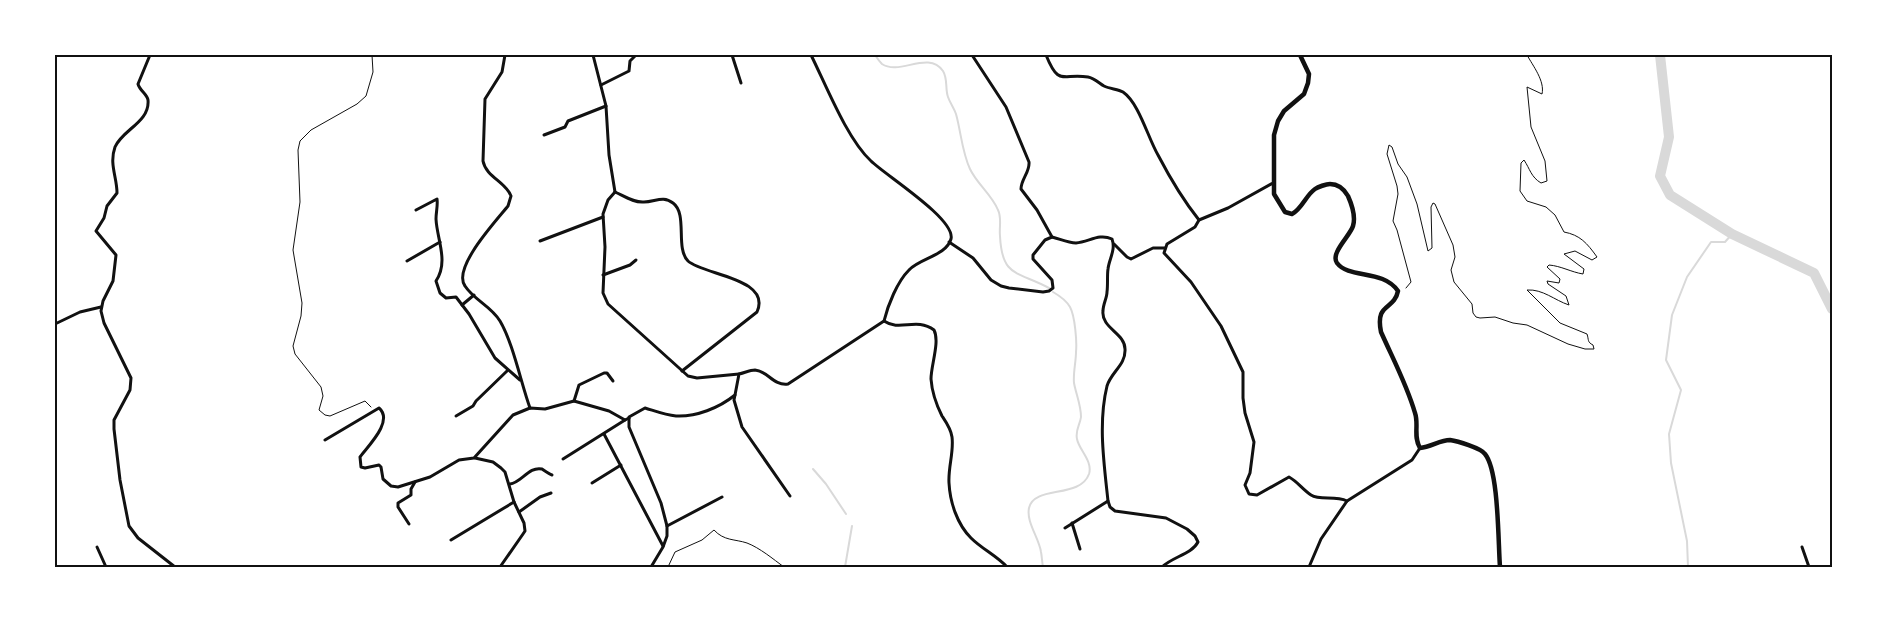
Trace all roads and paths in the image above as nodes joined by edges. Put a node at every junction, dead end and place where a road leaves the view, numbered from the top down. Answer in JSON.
{"nodes":[{"id":1,"x":150,"y":55,"type":"edge"},
{"id":2,"x":372,"y":55,"type":"edge"},
{"id":3,"x":505,"y":55,"type":"edge"},
{"id":4,"x":594,"y":55,"type":"edge"},
{"id":5,"x":636,"y":55,"type":"edge"},
{"id":6,"x":732,"y":55,"type":"edge"},
{"id":7,"x":811,"y":55,"type":"edge"},
{"id":8,"x":972,"y":55,"type":"edge"},
{"id":9,"x":1046,"y":55,"type":"edge"},
{"id":10,"x":1300,"y":55,"type":"edge"},
{"id":11,"x":1527,"y":55,"type":"edge"},
{"id":12,"x":601,"y":84,"type":"junction"},
{"id":13,"x":741,"y":84,"type":"dead end"},
{"id":14,"x":606,"y":106,"type":"junction"},
{"id":15,"x":544,"y":135,"type":"dead end"},
{"id":16,"x":1273,"y":183,"type":"junction"},
{"id":17,"x":615,"y":192,"type":"junction"},
{"id":18,"x":416,"y":210,"type":"dead end"},
{"id":19,"x":603,"y":217,"type":"junction"},
{"id":20,"x":1199,"y":220,"type":"junction"},
{"id":21,"x":1052,"y":237,"type":"junction"},
{"id":22,"x":440,"y":242,"type":"junction"},
{"id":23,"x":540,"y":242,"type":"dead end"},
{"id":24,"x":949,"y":242,"type":"junction"},
{"id":25,"x":1113,"y":243,"type":"junction"},
{"id":26,"x":1165,"y":248,"type":"junction"},
{"id":27,"x":636,"y":260,"type":"dead end"},
{"id":28,"x":407,"y":261,"type":"dead end"},
{"id":29,"x":603,"y":275,"type":"junction"},
{"id":30,"x":1406,"y":288,"type":"dead end"},
{"id":31,"x":474,"y":295,"type":"junction"},
{"id":32,"x":462,"y":305,"type":"junction"},
{"id":33,"x":101,"y":307,"type":"junction"},
{"id":34,"x":884,"y":321,"type":"junction"},
{"id":35,"x":55,"y":324,"type":"edge"},
{"id":36,"x":507,"y":370,"type":"junction"},
{"id":37,"x":682,"y":371,"type":"junction"},
{"id":38,"x":739,"y":374,"type":"junction"},
{"id":39,"x":613,"y":380,"type":"dead end"},
{"id":40,"x":521,"y":381,"type":"junction"},
{"id":41,"x":735,"y":395,"type":"junction"},
{"id":42,"x":574,"y":401,"type":"junction"},
{"id":43,"x":530,"y":408,"type":"junction"},
{"id":44,"x":373,"y":411,"type":"junction"},
{"id":45,"x":456,"y":416,"type":"dead end"},
{"id":46,"x":629,"y":417,"type":"junction"},
{"id":47,"x":625,"y":420,"type":"junction"},
{"id":48,"x":604,"y":434,"type":"junction"},
{"id":49,"x":325,"y":440,"type":"dead end"},
{"id":50,"x":1420,"y":448,"type":"junction"},
{"id":51,"x":474,"y":458,"type":"junction"},
{"id":52,"x":563,"y":459,"type":"dead end"},
{"id":53,"x":621,"y":465,"type":"junction"},
{"id":54,"x":552,"y":475,"type":"dead end"},
{"id":55,"x":416,"y":481,"type":"junction"},
{"id":56,"x":592,"y":483,"type":"dead end"},
{"id":57,"x":510,"y":484,"type":"junction"},
{"id":58,"x":551,"y":494,"type":"dead end"},
{"id":59,"x":790,"y":496,"type":"dead end"},
{"id":60,"x":722,"y":497,"type":"dead end"},
{"id":61,"x":1108,"y":500,"type":"junction"},
{"id":62,"x":1347,"y":501,"type":"junction"},
{"id":63,"x":514,"y":502,"type":"junction"},
{"id":64,"x":519,"y":512,"type":"junction"},
{"id":65,"x":1072,"y":523,"type":"junction"},
{"id":66,"x":409,"y":524,"type":"dead end"},
{"id":67,"x":667,"y":526,"type":"junction"},
{"id":68,"x":1065,"y":528,"type":"dead end"},
{"id":69,"x":451,"y":540,"type":"dead end"},
{"id":70,"x":97,"y":547,"type":"dead end"},
{"id":71,"x":663,"y":547,"type":"junction"},
{"id":72,"x":1802,"y":547,"type":"dead end"},
{"id":73,"x":1080,"y":549,"type":"dead end"},
{"id":74,"x":106,"y":567,"type":"edge"},
{"id":75,"x":175,"y":567,"type":"edge"},
{"id":76,"x":500,"y":567,"type":"edge"},
{"id":77,"x":651,"y":567,"type":"edge"},
{"id":78,"x":668,"y":567,"type":"edge"},
{"id":79,"x":784,"y":567,"type":"edge"},
{"id":80,"x":1008,"y":567,"type":"edge"},
{"id":81,"x":1162,"y":567,"type":"edge"},
{"id":82,"x":1309,"y":567,"type":"edge"},
{"id":83,"x":1500,"y":567,"type":"edge"},
{"id":84,"x":1809,"y":567,"type":"edge"}],
"edges":[{"from":1,"to":33,"type":"street"},
{"from":2,"to":44,"type":"path"},
{"from":3,"to":31,"type":"street"},
{"from":4,"to":12,"type":"street"},
{"from":5,"to":12,"type":"street"},
{"from":6,"to":13,"type":"street"},
{"from":7,"to":24,"type":"street"},
{"from":8,"to":21,"type":"street"},
{"from":9,"to":20,"type":"street"},
{"from":10,"to":16,"type":"main road"},
{"from":11,"to":30,"type":"path"},
{"from":12,"to":14,"type":"street"},
{"from":14,"to":15,"type":"street"},
{"from":14,"to":17,"type":"street"},
{"from":16,"to":20,"type":"street"},
{"from":16,"to":50,"type":"main road"},
{"from":17,"to":19,"type":"street"},
{"from":17,"to":37,"type":"street"},
{"from":18,"to":22,"type":"street"},
{"from":19,"to":23,"type":"street"},
{"from":19,"to":29,"type":"street"},
{"from":20,"to":26,"type":"street"},
{"from":21,"to":24,"type":"street"},
{"from":21,"to":25,"type":"street"},
{"from":22,"to":28,"type":"street"},
{"from":22,"to":32,"type":"street"},
{"from":24,"to":34,"type":"street"},
{"from":25,"to":26,"type":"street"},
{"from":25,"to":61,"type":"street"},
{"from":26,"to":62,"type":"street"},
{"from":27,"to":29,"type":"street"},
{"from":29,"to":37,"type":"street"},
{"from":31,"to":32,"type":"street"},
{"from":31,"to":40,"type":"street"},
{"from":32,"to":36,"type":"street"},
{"from":33,"to":35,"type":"street"},
{"from":33,"to":75,"type":"street"},
{"from":34,"to":38,"type":"street"},
{"from":34,"to":80,"type":"street"},
{"from":36,"to":40,"type":"street"},
{"from":36,"to":45,"type":"street"},
{"from":37,"to":38,"type":"street"},
{"from":38,"to":41,"type":"street"},
{"from":39,"to":42,"type":"street"},
{"from":40,"to":43,"type":"street"},
{"from":41,"to":46,"type":"street"},
{"from":41,"to":59,"type":"street"},
{"from":42,"to":43,"type":"street"},
{"from":42,"to":47,"type":"street"},
{"from":43,"to":51,"type":"street"},
{"from":44,"to":49,"type":"street"},
{"from":44,"to":55,"type":"street"},
{"from":46,"to":47,"type":"street"},
{"from":46,"to":67,"type":"street"},
{"from":47,"to":48,"type":"street"},
{"from":48,"to":52,"type":"street"},
{"from":48,"to":53,"type":"street"},
{"from":50,"to":62,"type":"street"},
{"from":50,"to":83,"type":"main road"},
{"from":51,"to":55,"type":"street"},
{"from":51,"to":57,"type":"street"},
{"from":53,"to":56,"type":"street"},
{"from":53,"to":71,"type":"street"},
{"from":54,"to":57,"type":"street"},
{"from":55,"to":66,"type":"street"},
{"from":57,"to":63,"type":"street"},
{"from":58,"to":64,"type":"street"},
{"from":60,"to":67,"type":"street"},
{"from":61,"to":65,"type":"street"},
{"from":61,"to":81,"type":"street"},
{"from":62,"to":82,"type":"street"},
{"from":63,"to":64,"type":"street"},
{"from":63,"to":69,"type":"street"},
{"from":64,"to":76,"type":"street"},
{"from":65,"to":68,"type":"street"},
{"from":65,"to":73,"type":"street"},
{"from":67,"to":71,"type":"street"},
{"from":70,"to":74,"type":"street"},
{"from":71,"to":77,"type":"street"},
{"from":72,"to":84,"type":"street"},
{"from":78,"to":79,"type":"path"}]}
